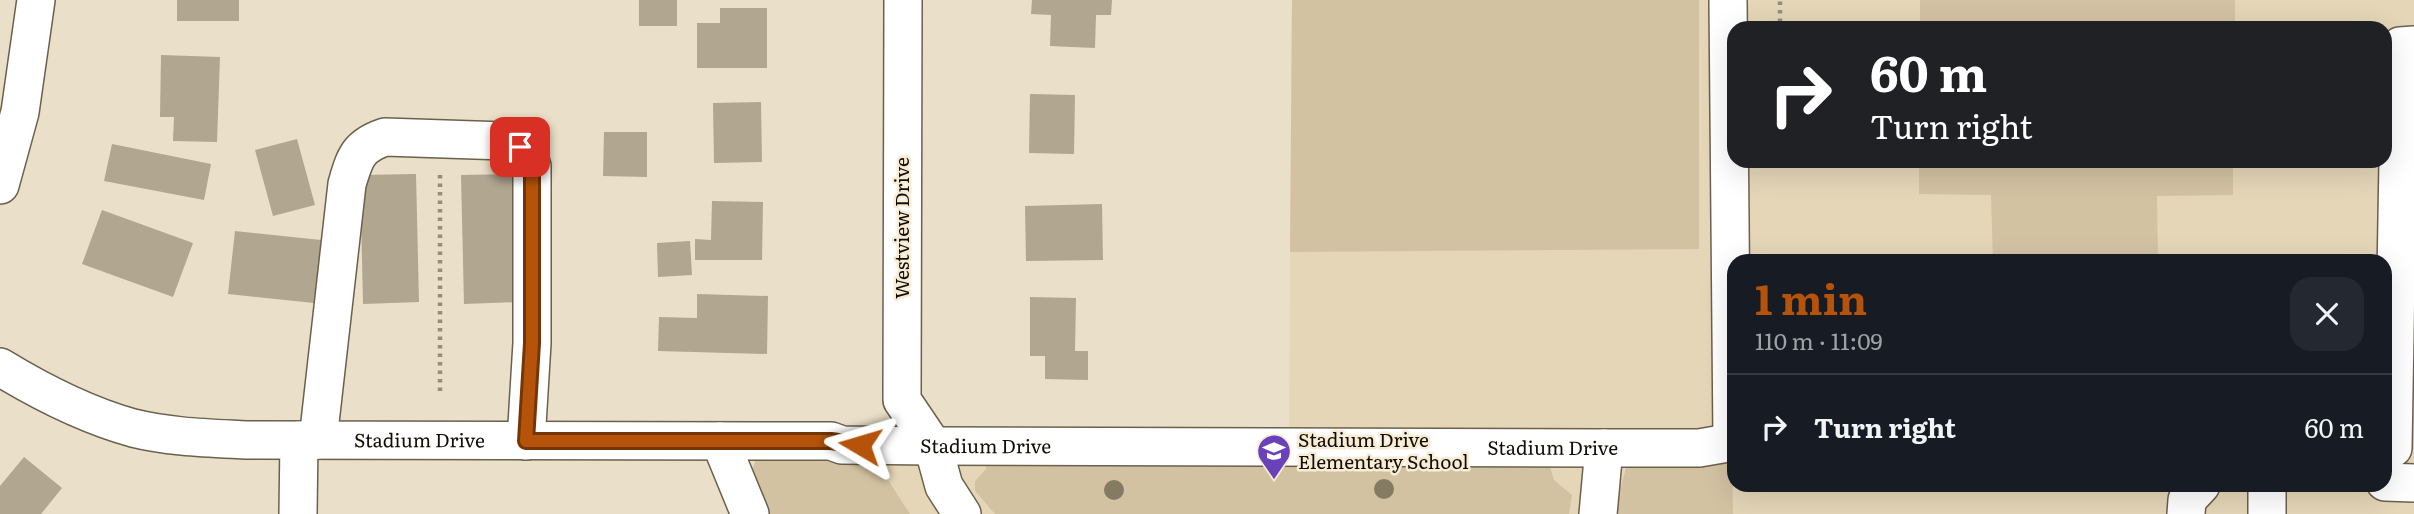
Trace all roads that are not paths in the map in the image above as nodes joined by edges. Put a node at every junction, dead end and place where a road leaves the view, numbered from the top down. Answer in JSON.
{"nodes":[{"id":1,"x":36,"y":0,"type":"edge"},
{"id":2,"x":903,"y":0,"type":"edge"},
{"id":3,"x":1728,"y":0,"type":"edge"},
{"id":4,"x":1728,"y":21,"type":"edge"},
{"id":5,"x":2414,"y":45,"type":"edge"},
{"id":6,"x":1730,"y":168,"type":"edge"},
{"id":7,"x":0,"y":185,"type":"edge"},
{"id":8,"x":1731,"y":254,"type":"edge"},
{"id":9,"x":0,"y":367,"type":"edge"},
{"id":10,"x":308,"y":440,"type":"junction"},
{"id":11,"x":526,"y":441,"type":"junction"},
{"id":12,"x":720,"y":441,"type":"junction"},
{"id":13,"x":1727,"y":443,"type":"edge"},
{"id":14,"x":933,"y":446,"type":"junction"},
{"id":15,"x":1604,"y":448,"type":"junction"},
{"id":16,"x":2394,"y":457,"type":"edge"},
{"id":17,"x":2414,"y":483,"type":"edge"},
{"id":18,"x":2194,"y":492,"type":"edge"},
{"id":19,"x":2267,"y":492,"type":"edge"},
{"id":20,"x":298,"y":514,"type":"edge"},
{"id":21,"x":750,"y":514,"type":"edge"},
{"id":22,"x":962,"y":514,"type":"edge"},
{"id":23,"x":1598,"y":514,"type":"edge"},
{"id":24,"x":2186,"y":514,"type":"edge"},
{"id":25,"x":2267,"y":514,"type":"edge"}],
"edges":[{"from":1,"to":7,"type":"street"},
{"from":2,"to":14,"type":"street","name":"Westview Drive"},
{"from":3,"to":4,"type":"street"},
{"from":5,"to":16,"type":"street"},
{"from":6,"to":8,"type":"street"},
{"from":9,"to":10,"type":"street","name":"Stadium Drive"},
{"from":10,"to":11,"type":"street","name":"Stadium Drive"},
{"from":10,"to":11,"type":"street"},
{"from":10,"to":20,"type":"street"},
{"from":11,"to":12,"type":"street","name":"Stadium Drive"},
{"from":12,"to":14,"type":"street","name":"Stadium Drive"},
{"from":12,"to":21,"type":"street"},
{"from":13,"to":15,"type":"street","name":"Stadium Drive"},
{"from":14,"to":15,"type":"street","name":"Stadium Drive"},
{"from":14,"to":22,"type":"street","name":"Westview Drive"},
{"from":15,"to":23,"type":"street"},
{"from":16,"to":17,"type":"street"},
{"from":18,"to":24,"type":"street"},
{"from":19,"to":25,"type":"street"}]}
